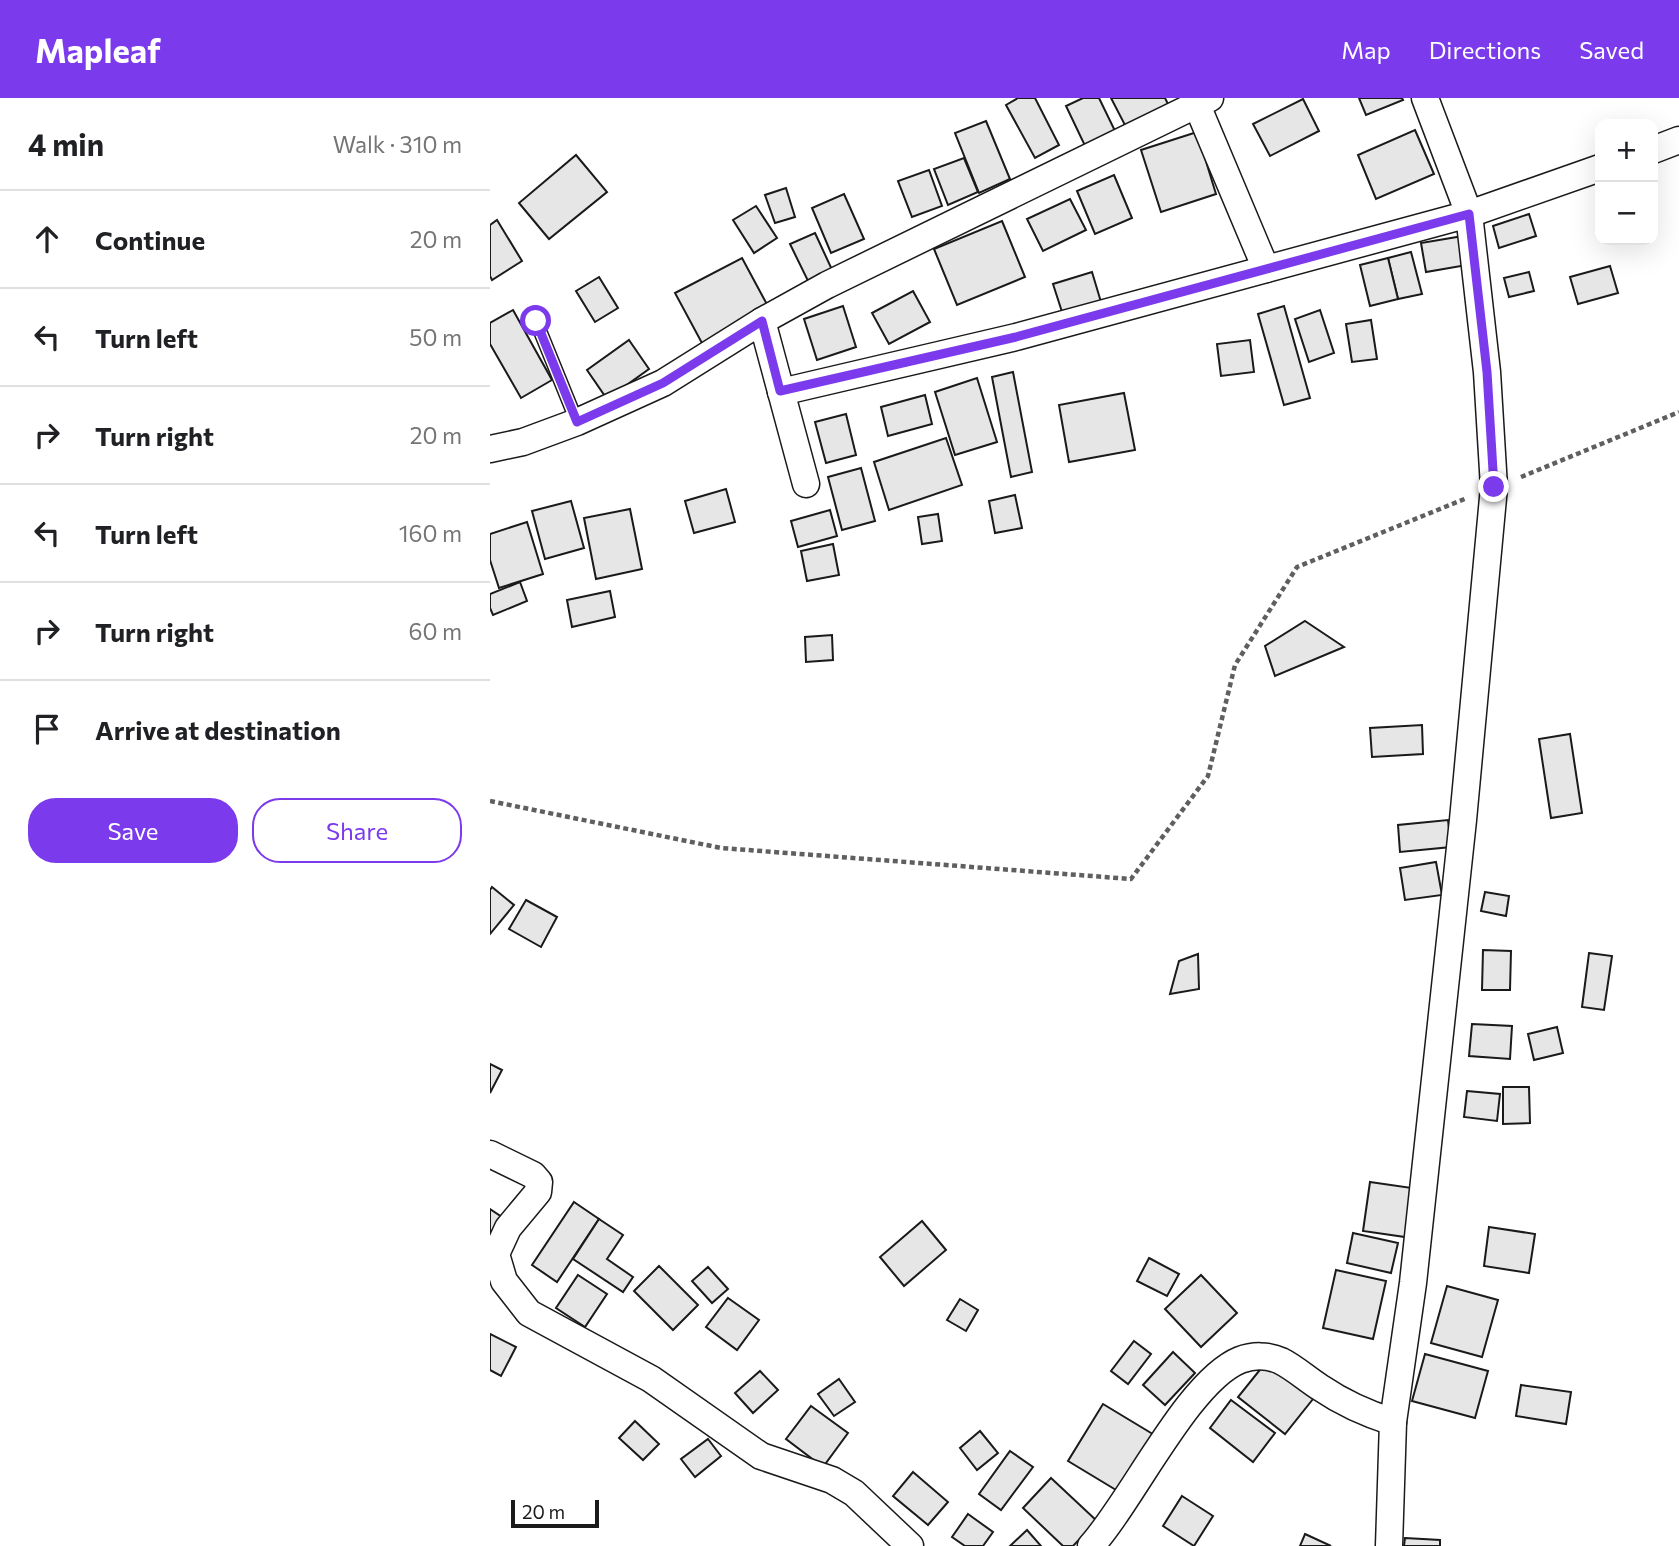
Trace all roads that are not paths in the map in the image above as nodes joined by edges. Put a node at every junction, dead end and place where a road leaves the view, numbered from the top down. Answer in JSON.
{"nodes":[{"id":1,"x":1425,"y":98,"type":"edge"},
{"id":2,"x":1201,"y":100,"type":"edge"},
{"id":3,"x":1679,"y":140,"type":"edge"},
{"id":4,"x":1658,"y":148,"type":"edge"},
{"id":5,"x":1595,"y":170,"type":"edge"},
{"id":6,"x":1469,"y":214,"type":"junction"},
{"id":7,"x":1266,"y":268,"type":"junction"},
{"id":8,"x":536,"y":321,"type":"dead end"},
{"id":9,"x":762,"y":321,"type":"junction"},
{"id":10,"x":780,"y":391,"type":"junction"},
{"id":11,"x":577,"y":422,"type":"junction"},
{"id":12,"x":490,"y":449,"type":"edge"},
{"id":13,"x":806,"y":484,"type":"dead end"},
{"id":14,"x":490,"y":1154,"type":"edge"},
{"id":15,"x":1393,"y":1422,"type":"junction"},
{"id":16,"x":910,"y":1546,"type":"edge"},
{"id":17,"x":1091,"y":1546,"type":"edge"},
{"id":18,"x":1389,"y":1546,"type":"edge"}],
"edges":[{"from":1,"to":6,"type":"street"},
{"from":2,"to":7,"type":"street"},
{"from":2,"to":9,"type":"street"},
{"from":3,"to":4,"type":"street"},
{"from":5,"to":6,"type":"street"},
{"from":6,"to":7,"type":"street"},
{"from":6,"to":15,"type":"street"},
{"from":7,"to":10,"type":"street"},
{"from":8,"to":11,"type":"lane"},
{"from":9,"to":10,"type":"street"},
{"from":9,"to":11,"type":"street"},
{"from":10,"to":13,"type":"street"},
{"from":11,"to":12,"type":"street"},
{"from":14,"to":16,"type":"street"},
{"from":15,"to":17,"type":"street"},
{"from":15,"to":18,"type":"street"}]}
